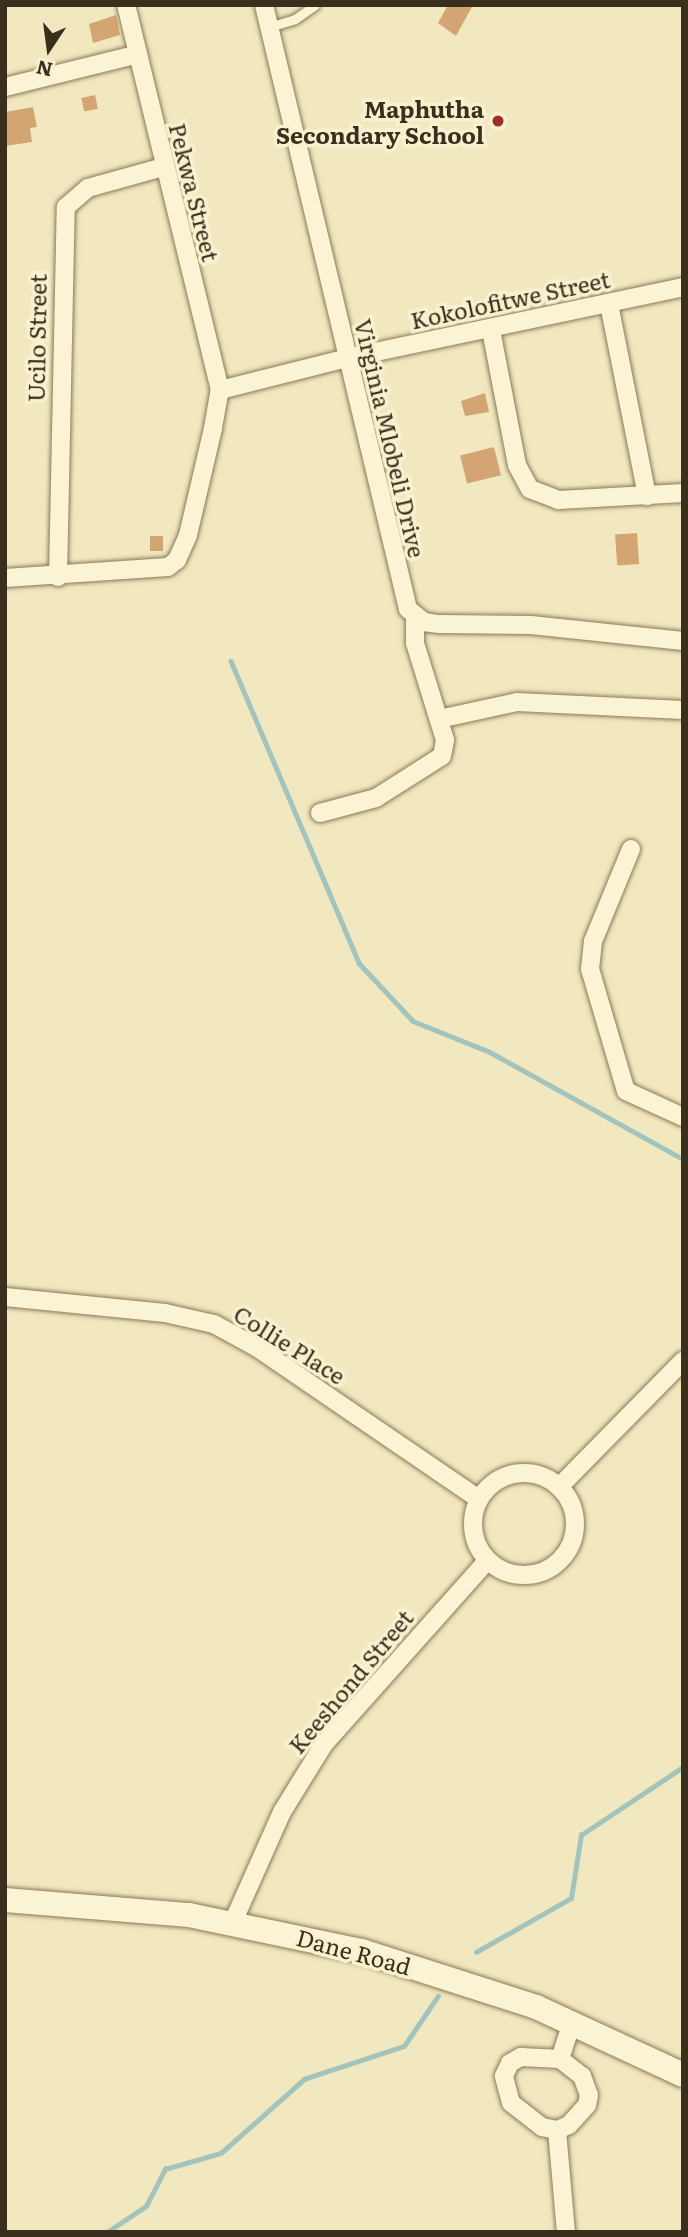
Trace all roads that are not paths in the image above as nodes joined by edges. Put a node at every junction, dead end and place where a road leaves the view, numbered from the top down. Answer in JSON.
{"nodes":[{"id":1,"x":126,"y":5,"type":"edge"},
{"id":2,"x":264,"y":5,"type":"edge"},
{"id":3,"x":315,"y":5,"type":"edge"},
{"id":4,"x":269,"y":27,"type":"junction"},
{"id":5,"x":138,"y":54,"type":"junction"},
{"id":6,"x":5,"y":87,"type":"edge"},
{"id":7,"x":163,"y":167,"type":"junction"},
{"id":8,"x":683,"y":287,"type":"edge"},
{"id":9,"x":609,"y":304,"type":"junction"},
{"id":10,"x":491,"y":330,"type":"junction"},
{"id":11,"x":347,"y":358,"type":"junction"},
{"id":12,"x":220,"y":390,"type":"junction"},
{"id":13,"x":683,"y":493,"type":"edge"},
{"id":14,"x":647,"y":496,"type":"junction"},
{"id":15,"x":58,"y":577,"type":"junction"},
{"id":16,"x":5,"y":578,"type":"edge"},
{"id":17,"x":415,"y":617,"type":"junction"},
{"id":18,"x":683,"y":641,"type":"edge"},
{"id":19,"x":683,"y":710,"type":"edge"},
{"id":20,"x":439,"y":719,"type":"junction"},
{"id":21,"x":320,"y":813,"type":"dead end"},
{"id":22,"x":631,"y":849,"type":"dead end"},
{"id":23,"x":683,"y":1118,"type":"edge"},
{"id":24,"x":5,"y":1297,"type":"edge"},
{"id":25,"x":683,"y":1361,"type":"edge"},
{"id":26,"x":559,"y":1487,"type":"junction"},
{"id":27,"x":479,"y":1499,"type":"junction"},
{"id":28,"x":488,"y":1560,"type":"junction"},
{"id":29,"x":5,"y":1900,"type":"edge"},
{"id":30,"x":233,"y":1922,"type":"junction"},
{"id":31,"x":572,"y":2022,"type":"junction"},
{"id":32,"x":560,"y":2059,"type":"junction"},
{"id":33,"x":683,"y":2075,"type":"edge"},
{"id":34,"x":557,"y":2130,"type":"junction"},
{"id":35,"x":566,"y":2232,"type":"edge"}],
"edges":[{"from":1,"to":5,"type":"street","name":"Pekwa Street"},
{"from":2,"to":4,"type":"street","name":"Virginia Mlobeli Drive"},
{"from":3,"to":4,"type":"lane"},
{"from":4,"to":11,"type":"street","name":"Virginia Mlobeli Drive"},
{"from":5,"to":6,"type":"street"},
{"from":5,"to":7,"type":"street","name":"Pekwa Street"},
{"from":7,"to":12,"type":"street","name":"Pekwa Street"},
{"from":7,"to":15,"type":"street","name":"Ucilo Street"},
{"from":8,"to":9,"type":"street","name":"Kokolofitwe Street"},
{"from":9,"to":10,"type":"street","name":"Kokolofitwe Street"},
{"from":9,"to":14,"type":"street"},
{"from":10,"to":11,"type":"street","name":"Kokolofitwe Street"},
{"from":10,"to":14,"type":"street"},
{"from":11,"to":12,"type":"street","name":"Kokolofitwe Street"},
{"from":11,"to":17,"type":"street","name":"Virginia Mlobeli Drive"},
{"from":12,"to":15,"type":"street"},
{"from":13,"to":14,"type":"street"},
{"from":15,"to":16,"type":"street"},
{"from":17,"to":18,"type":"street"},
{"from":17,"to":20,"type":"street","name":"Virginia Mlobeli Drive"},
{"from":19,"to":20,"type":"street"},
{"from":20,"to":21,"type":"street","name":"Virginia Mlobeli Drive"},
{"from":22,"to":23,"type":"street"},
{"from":24,"to":27,"type":"street","name":"Collie Place"},
{"from":25,"to":26,"type":"street"},
{"from":26,"to":27,"type":"street"},
{"from":26,"to":28,"type":"street"},
{"from":27,"to":28,"type":"street"},
{"from":28,"to":30,"type":"street","name":"Keeshond Street"},
{"from":29,"to":30,"type":"street","name":"Dane Road"},
{"from":30,"to":31,"type":"street","name":"Dane Road"},
{"from":31,"to":32,"type":"street"},
{"from":31,"to":33,"type":"street","name":"Dane Road"},
{"from":32,"to":34,"type":"street"},
{"from":32,"to":34,"type":"street"},
{"from":34,"to":35,"type":"street"}]}
